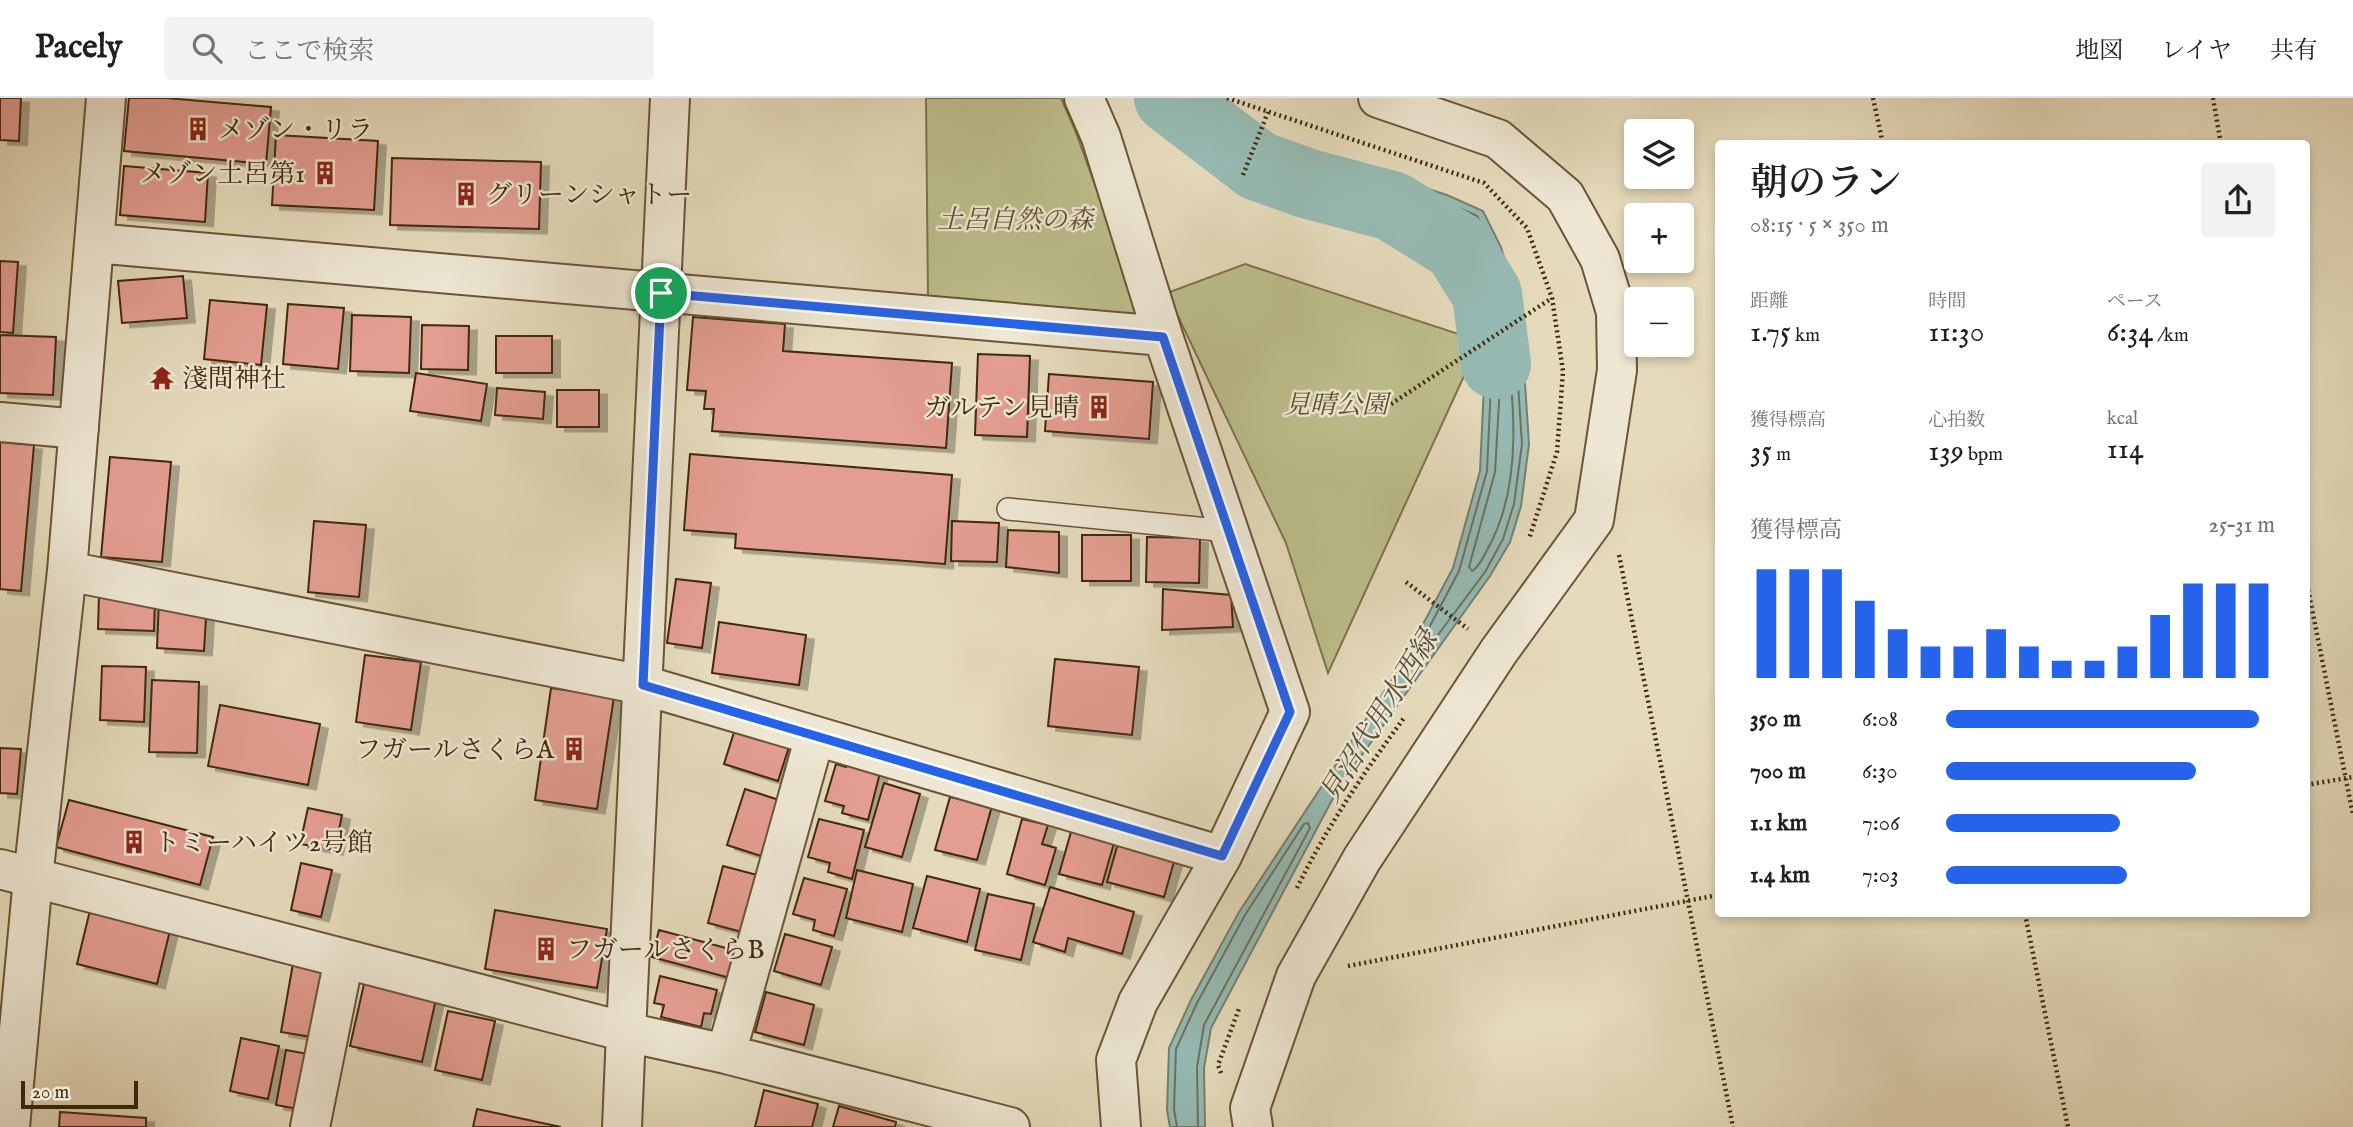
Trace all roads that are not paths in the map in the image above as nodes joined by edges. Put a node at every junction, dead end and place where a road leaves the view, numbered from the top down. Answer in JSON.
{"nodes":[{"id":1,"x":106,"y":98,"type":"edge"},
{"id":2,"x":670,"y":98,"type":"edge"},
{"id":3,"x":1084,"y":98,"type":"edge"},
{"id":4,"x":1378,"y":98,"type":"edge"},
{"id":5,"x":94,"y":243,"type":"junction"},
{"id":6,"x":661,"y":293,"type":"junction"},
{"id":7,"x":1163,"y":337,"type":"junction"},
{"id":8,"x":0,"y":422,"type":"edge"},
{"id":9,"x":79,"y":429,"type":"junction"},
{"id":10,"x":1008,"y":509,"type":"dead end"},
{"id":11,"x":1228,"y":531,"type":"junction"},
{"id":12,"x":67,"y":571,"type":"junction"},
{"id":13,"x":643,"y":685,"type":"junction"},
{"id":14,"x":815,"y":736,"type":"junction"},
{"id":15,"x":1222,"y":856,"type":"junction"},
{"id":16,"x":16,"y":874,"type":"edge"},
{"id":17,"x":344,"y":959,"type":"junction"},
{"id":18,"x":626,"y":1032,"type":"junction"},
{"id":19,"x":726,"y":1054,"type":"junction"},
{"id":20,"x":10,"y":1127,"type":"edge"},
{"id":21,"x":310,"y":1127,"type":"edge"},
{"id":22,"x":622,"y":1127,"type":"edge"},
{"id":23,"x":1010,"y":1127,"type":"edge"},
{"id":24,"x":1121,"y":1127,"type":"edge"},
{"id":25,"x":1252,"y":1127,"type":"edge"}],
"edges":[{"from":1,"to":5,"type":"street"},
{"from":2,"to":6,"type":"street"},
{"from":3,"to":7,"type":"street"},
{"from":4,"to":25,"type":"street"},
{"from":5,"to":6,"type":"street"},
{"from":5,"to":9,"type":"street"},
{"from":6,"to":7,"type":"street"},
{"from":6,"to":13,"type":"street"},
{"from":7,"to":11,"type":"street"},
{"from":8,"to":9,"type":"street"},
{"from":9,"to":12,"type":"street"},
{"from":10,"to":11,"type":"lane"},
{"from":11,"to":15,"type":"street"},
{"from":12,"to":13,"type":"street"},
{"from":12,"to":16,"type":"street"},
{"from":13,"to":14,"type":"street"},
{"from":13,"to":18,"type":"street"},
{"from":14,"to":15,"type":"street"},
{"from":14,"to":19,"type":"street"},
{"from":15,"to":24,"type":"street"},
{"from":16,"to":17,"type":"street"},
{"from":16,"to":20,"type":"street"},
{"from":17,"to":18,"type":"street"},
{"from":17,"to":21,"type":"street"},
{"from":18,"to":19,"type":"street"},
{"from":18,"to":22,"type":"street"},
{"from":19,"to":23,"type":"street"}]}
